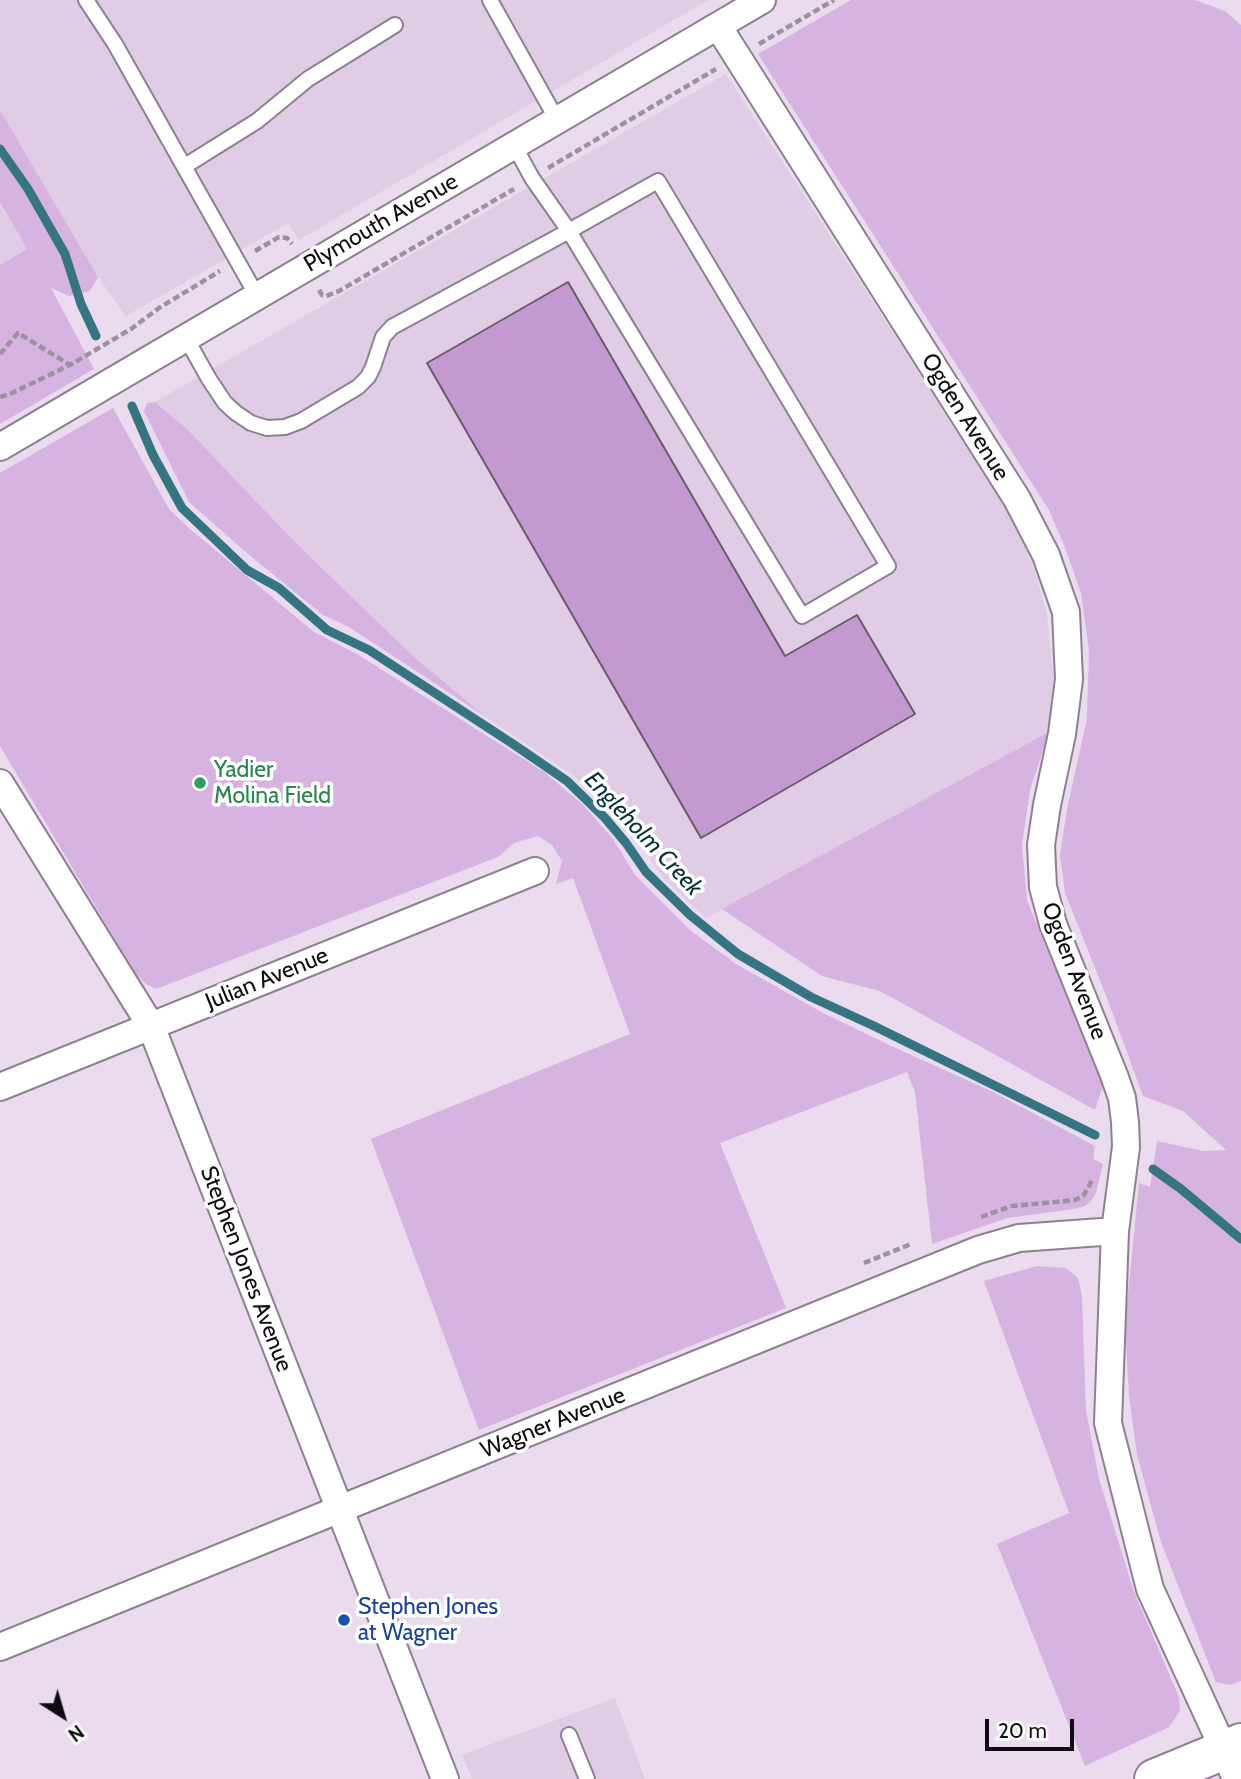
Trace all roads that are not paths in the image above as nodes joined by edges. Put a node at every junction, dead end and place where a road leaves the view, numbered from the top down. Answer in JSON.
{"nodes":[{"id":1,"x":86,"y":0,"type":"edge"},
{"id":2,"x":490,"y":0,"type":"edge"},
{"id":3,"x":762,"y":0,"type":"edge"},
{"id":4,"x":395,"y":24,"type":"dead end"},
{"id":5,"x":718,"y":26,"type":"junction"},
{"id":6,"x":557,"y":120,"type":"junction"},
{"id":7,"x":514,"y":145,"type":"junction"},
{"id":8,"x":185,"y":166,"type":"junction"},
{"id":9,"x":569,"y":231,"type":"junction"},
{"id":10,"x":257,"y":296,"type":"junction"},
{"id":11,"x":186,"y":338,"type":"junction"},
{"id":12,"x":0,"y":447,"type":"edge"},
{"id":13,"x":0,"y":783,"type":"edge"},
{"id":14,"x":535,"y":871,"type":"dead end"},
{"id":15,"x":151,"y":1026,"type":"junction"},
{"id":16,"x":0,"y":1087,"type":"edge"},
{"id":17,"x":1115,"y":1231,"type":"junction"},
{"id":18,"x":341,"y":1510,"type":"junction"},
{"id":19,"x":0,"y":1647,"type":"edge"},
{"id":20,"x":569,"y":1735,"type":"dead end"},
{"id":21,"x":1234,"y":1757,"type":"edge"},
{"id":22,"x":445,"y":1779,"type":"edge"},
{"id":23,"x":587,"y":1779,"type":"edge"},
{"id":24,"x":1154,"y":1779,"type":"edge"}],
"edges":[{"from":1,"to":8,"type":"lane"},
{"from":2,"to":6,"type":"lane"},
{"from":3,"to":5,"type":"street","name":"Plymouth Avenue"},
{"from":4,"to":8,"type":"lane"},
{"from":5,"to":6,"type":"street","name":"Plymouth Avenue"},
{"from":5,"to":17,"type":"street","name":"Ogden Avenue"},
{"from":6,"to":7,"type":"street","name":"Plymouth Avenue"},
{"from":7,"to":9,"type":"lane"},
{"from":7,"to":10,"type":"street","name":"Plymouth Avenue"},
{"from":8,"to":10,"type":"lane"},
{"from":9,"to":9,"type":"lane"},
{"from":9,"to":11,"type":"lane"},
{"from":10,"to":11,"type":"street","name":"Plymouth Avenue"},
{"from":11,"to":12,"type":"street","name":"Plymouth Avenue"},
{"from":13,"to":15,"type":"street","name":"Stephen Jones Avenue"},
{"from":14,"to":15,"type":"street","name":"Julian Avenue"},
{"from":15,"to":16,"type":"street","name":"Julian Avenue"},
{"from":15,"to":18,"type":"street","name":"Stephen Jones Avenue"},
{"from":17,"to":18,"type":"street","name":"Wagner Avenue"},
{"from":17,"to":21,"type":"street","name":"Ogden Avenue"},
{"from":18,"to":19,"type":"street","name":"Wagner Avenue"},
{"from":18,"to":22,"type":"street","name":"Stephen Jones Avenue"},
{"from":20,"to":23,"type":"lane"},
{"from":21,"to":24,"type":"main road"}]}
